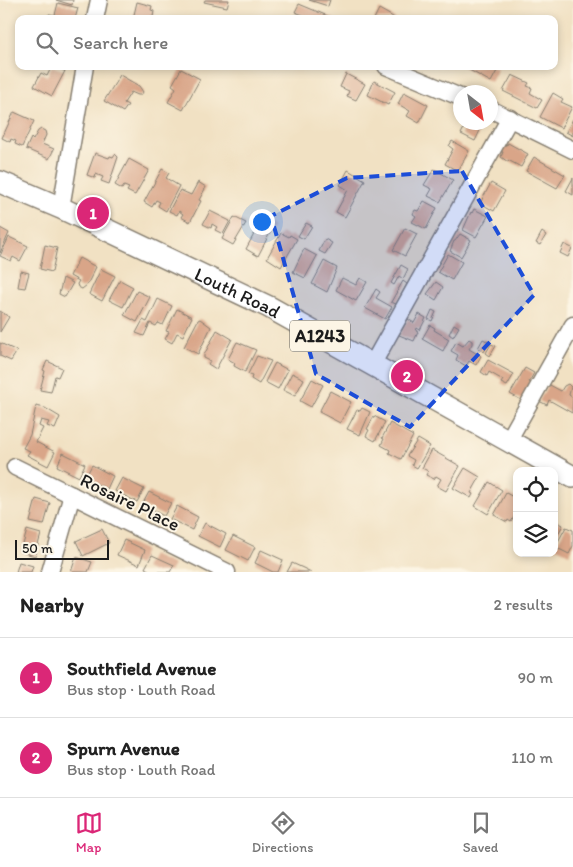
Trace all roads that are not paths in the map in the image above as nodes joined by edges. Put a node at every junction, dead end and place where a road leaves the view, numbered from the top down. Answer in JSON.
{"nodes":[{"id":1,"x":99,"y":0,"type":"edge"},
{"id":2,"x":96,"y":15,"type":"edge"},
{"id":3,"x":85,"y":70,"type":"edge"},
{"id":4,"x":396,"y":70,"type":"edge"},
{"id":5,"x":453,"y":93,"type":"edge"},
{"id":6,"x":498,"y":113,"type":"edge"},
{"id":7,"x":510,"y":118,"type":"junction"},
{"id":8,"x":573,"y":150,"type":"edge"},
{"id":9,"x":0,"y":182,"type":"edge"},
{"id":10,"x":61,"y":208,"type":"junction"},
{"id":11,"x":573,"y":325,"type":"edge"},
{"id":12,"x":372,"y":365,"type":"junction"},
{"id":13,"x":508,"y":441,"type":"junction"},
{"id":14,"x":14,"y":468,"type":"dead end"},
{"id":15,"x":573,"y":477,"type":"edge"},
{"id":16,"x":72,"y":495,"type":"junction"},
{"id":17,"x":50,"y":572,"type":"edge"},
{"id":18,"x":227,"y":572,"type":"edge"}],
"edges":[{"from":1,"to":2,"type":"street"},
{"from":3,"to":10,"type":"street"},
{"from":4,"to":5,"type":"street"},
{"from":6,"to":7,"type":"street"},
{"from":7,"to":8,"type":"street"},
{"from":7,"to":12,"type":"street"},
{"from":9,"to":10,"type":"main road","name":"Louth Road","number":"A1243"},
{"from":10,"to":12,"type":"main road","name":"Louth Road","number":"A1243"},
{"from":11,"to":13,"type":"street"},
{"from":12,"to":13,"type":"main road","name":"Louth Road","number":"A1243"},
{"from":13,"to":15,"type":"main road","name":"Louth Road","number":"A1243"},
{"from":14,"to":16,"type":"street","name":"Rosaire Place"},
{"from":16,"to":17,"type":"street"},
{"from":16,"to":18,"type":"street","name":"Rosaire Place"}]}
